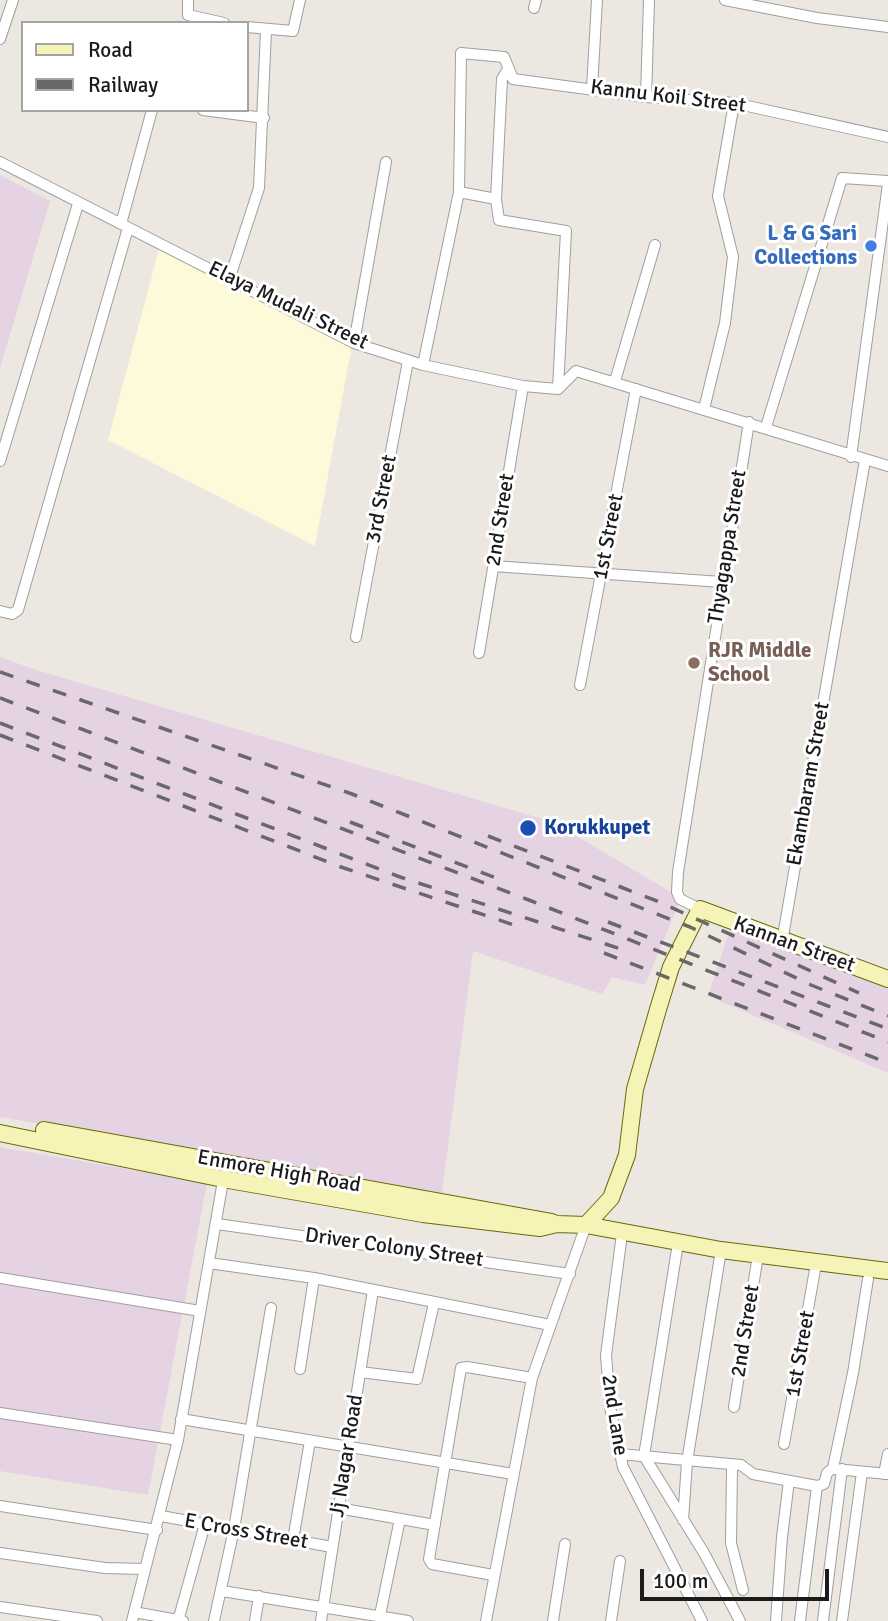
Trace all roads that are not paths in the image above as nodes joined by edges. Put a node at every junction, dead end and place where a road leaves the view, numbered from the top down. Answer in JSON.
{"nodes":[{"id":1,"x":13,"y":0,"type":"edge"},
{"id":2,"x":300,"y":0,"type":"edge"},
{"id":3,"x":597,"y":0,"type":"edge"},
{"id":4,"x":649,"y":0,"type":"edge"},
{"id":5,"x":725,"y":0,"type":"edge"},
{"id":6,"x":188,"y":5,"type":"edge"},
{"id":7,"x":214,"y":21,"type":"edge"},
{"id":8,"x":888,"y":25,"type":"edge"},
{"id":9,"x":248,"y":27,"type":"edge"},
{"id":10,"x":266,"y":31,"type":"junction"},
{"id":11,"x":0,"y":39,"type":"edge"},
{"id":12,"x":508,"y":71,"type":"junction"},
{"id":13,"x":592,"y":89,"type":"junction"},
{"id":14,"x":646,"y":97,"type":"junction"},
{"id":15,"x":734,"y":103,"type":"junction"},
{"id":16,"x":152,"y":112,"type":"edge"},
{"id":17,"x":218,"y":112,"type":"edge"},
{"id":18,"x":264,"y":118,"type":"junction"},
{"id":19,"x":888,"y":137,"type":"edge"},
{"id":20,"x":0,"y":162,"type":"edge"},
{"id":21,"x":386,"y":163,"type":"dead end"},
{"id":22,"x":888,"y":183,"type":"edge"},
{"id":23,"x":459,"y":192,"type":"junction"},
{"id":24,"x":496,"y":200,"type":"junction"},
{"id":25,"x":78,"y":204,"type":"junction"},
{"id":26,"x":125,"y":226,"type":"junction"},
{"id":27,"x":655,"y":245,"type":"dead end"},
{"id":28,"x":230,"y":277,"type":"junction"},
{"id":29,"x":354,"y":343,"type":"junction"},
{"id":30,"x":408,"y":361,"type":"junction"},
{"id":31,"x":424,"y":365,"type":"junction"},
{"id":32,"x":615,"y":381,"type":"junction"},
{"id":33,"x":523,"y":386,"type":"junction"},
{"id":34,"x":558,"y":389,"type":"junction"},
{"id":35,"x":636,"y":389,"type":"junction"},
{"id":36,"x":704,"y":410,"type":"junction"},
{"id":37,"x":749,"y":422,"type":"junction"},
{"id":38,"x":766,"y":427,"type":"junction"},
{"id":39,"x":851,"y":457,"type":"junction"},
{"id":40,"x":865,"y":460,"type":"junction"},
{"id":41,"x":0,"y":461,"type":"edge"},
{"id":42,"x":888,"y":466,"type":"edge"},
{"id":43,"x":493,"y":566,"type":"junction"},
{"id":44,"x":602,"y":575,"type":"junction"},
{"id":45,"x":722,"y":582,"type":"junction"},
{"id":46,"x":0,"y":611,"type":"edge"},
{"id":47,"x":356,"y":637,"type":"dead end"},
{"id":48,"x":479,"y":653,"type":"dead end"},
{"id":49,"x":580,"y":685,"type":"dead end"},
{"id":50,"x":700,"y":909,"type":"junction"},
{"id":51,"x":782,"y":942,"type":"junction"},
{"id":52,"x":888,"y":979,"type":"edge"},
{"id":53,"x":0,"y":1122,"type":"edge"},
{"id":54,"x":0,"y":1133,"type":"edge"},
{"id":55,"x":225,"y":1171,"type":"junction"},
{"id":56,"x":217,"y":1224,"type":"junction"},
{"id":57,"x":586,"y":1225,"type":"junction"},
{"id":58,"x":621,"y":1234,"type":"junction"},
{"id":59,"x":678,"y":1243,"type":"junction"},
{"id":60,"x":721,"y":1250,"type":"junction"},
{"id":61,"x":758,"y":1255,"type":"junction"},
{"id":62,"x":209,"y":1263,"type":"junction"},
{"id":63,"x":816,"y":1264,"type":"junction"},
{"id":64,"x":888,"y":1271,"type":"edge"},
{"id":65,"x":863,"y":1273,"type":"junction"},
{"id":66,"x":570,"y":1274,"type":"junction"},
{"id":67,"x":0,"y":1278,"type":"edge"},
{"id":68,"x":314,"y":1278,"type":"junction"},
{"id":69,"x":373,"y":1290,"type":"junction"},
{"id":70,"x":434,"y":1303,"type":"junction"},
{"id":71,"x":271,"y":1308,"type":"dead end"},
{"id":72,"x":200,"y":1311,"type":"junction"},
{"id":73,"x":550,"y":1325,"type":"junction"},
{"id":74,"x":300,"y":1369,"type":"dead end"},
{"id":75,"x":360,"y":1372,"type":"junction"},
{"id":76,"x":532,"y":1378,"type":"junction"},
{"id":77,"x":734,"y":1407,"type":"dead end"},
{"id":78,"x":0,"y":1413,"type":"edge"},
{"id":79,"x":181,"y":1419,"type":"junction"},
{"id":80,"x":251,"y":1431,"type":"junction"},
{"id":81,"x":178,"y":1440,"type":"junction"},
{"id":82,"x":310,"y":1441,"type":"junction"},
{"id":83,"x":784,"y":1444,"type":"dead end"},
{"id":84,"x":348,"y":1448,"type":"junction"},
{"id":85,"x":620,"y":1454,"type":"junction"},
{"id":86,"x":888,"y":1454,"type":"edge"},
{"id":87,"x":644,"y":1456,"type":"junction"},
{"id":88,"x":687,"y":1462,"type":"junction"},
{"id":89,"x":445,"y":1464,"type":"junction"},
{"id":90,"x":732,"y":1467,"type":"junction"},
{"id":91,"x":837,"y":1469,"type":"junction"},
{"id":92,"x":862,"y":1472,"type":"junction"},
{"id":93,"x":513,"y":1474,"type":"junction"},
{"id":94,"x":886,"y":1474,"type":"edge"},
{"id":95,"x":789,"y":1481,"type":"junction"},
{"id":96,"x":817,"y":1486,"type":"junction"},
{"id":97,"x":0,"y":1506,"type":"edge"},
{"id":98,"x":338,"y":1508,"type":"junction"},
{"id":99,"x":161,"y":1516,"type":"junction"},
{"id":100,"x":400,"y":1519,"type":"junction"},
{"id":101,"x":683,"y":1520,"type":"junction"},
{"id":102,"x":205,"y":1524,"type":"junction"},
{"id":103,"x":435,"y":1525,"type":"junction"},
{"id":104,"x":157,"y":1530,"type":"junction"},
{"id":105,"x":234,"y":1530,"type":"junction"},
{"id":106,"x":293,"y":1540,"type":"junction"},
{"id":107,"x":565,"y":1544,"type":"dead end"},
{"id":108,"x":332,"y":1547,"type":"junction"},
{"id":109,"x":0,"y":1553,"type":"edge"},
{"id":110,"x":620,"y":1561,"type":"dead end"},
{"id":111,"x":144,"y":1569,"type":"junction"},
{"id":112,"x":493,"y":1575,"type":"junction"},
{"id":113,"x":743,"y":1590,"type":"dead end"},
{"id":114,"x":222,"y":1591,"type":"junction"},
{"id":115,"x":259,"y":1596,"type":"junction"},
{"id":116,"x":0,"y":1606,"type":"edge"},
{"id":117,"x":323,"y":1606,"type":"junction"},
{"id":118,"x":380,"y":1615,"type":"junction"},
{"id":119,"x":133,"y":1617,"type":"edge"},
{"id":120,"x":97,"y":1621,"type":"edge"},
{"id":121,"x":178,"y":1621,"type":"edge"},
{"id":122,"x":185,"y":1621,"type":"edge"},
{"id":123,"x":214,"y":1621,"type":"edge"},
{"id":124,"x":255,"y":1621,"type":"edge"},
{"id":125,"x":321,"y":1621,"type":"edge"},
{"id":126,"x":408,"y":1621,"type":"edge"},
{"id":127,"x":486,"y":1621,"type":"edge"},
{"id":128,"x":553,"y":1621,"type":"edge"},
{"id":129,"x":611,"y":1621,"type":"edge"},
{"id":130,"x":702,"y":1621,"type":"edge"},
{"id":131,"x":740,"y":1621,"type":"edge"},
{"id":132,"x":776,"y":1621,"type":"edge"},
{"id":133,"x":800,"y":1621,"type":"edge"},
{"id":134,"x":823,"y":1621,"type":"edge"},
{"id":135,"x":842,"y":1621,"type":"edge"}],
"edges":[{"from":1,"to":11,"type":"street"},
{"from":2,"to":10,"type":"street"},
{"from":3,"to":13,"type":"street"},
{"from":4,"to":14,"type":"street"},
{"from":5,"to":8,"type":"street"},
{"from":6,"to":7,"type":"street"},
{"from":9,"to":10,"type":"street"},
{"from":10,"to":18,"type":"street"},
{"from":12,"to":13,"type":"street","name":"Kannu Koil Street"},
{"from":12,"to":23,"type":"street","name":"Kannu Koil Street"},
{"from":12,"to":24,"type":"street"},
{"from":13,"to":14,"type":"street","name":"Kannu Koil Street"},
{"from":14,"to":15,"type":"street","name":"Kannu Koil Street"},
{"from":15,"to":19,"type":"street","name":"Kannu Koil Street"},
{"from":15,"to":36,"type":"street"},
{"from":16,"to":26,"type":"street"},
{"from":17,"to":18,"type":"street"},
{"from":18,"to":28,"type":"street"},
{"from":20,"to":25,"type":"street","name":"Elaya Mudali Street"},
{"from":21,"to":29,"type":"street"},
{"from":22,"to":38,"type":"street"},
{"from":22,"to":39,"type":"street"},
{"from":23,"to":24,"type":"street"},
{"from":23,"to":31,"type":"street"},
{"from":24,"to":34,"type":"street"},
{"from":25,"to":26,"type":"street","name":"Elaya Mudali Street"},
{"from":25,"to":41,"type":"street"},
{"from":26,"to":28,"type":"street","name":"Elaya Mudali Street"},
{"from":26,"to":46,"type":"street"},
{"from":27,"to":32,"type":"street"},
{"from":28,"to":29,"type":"street","name":"Elaya Mudali Street"},
{"from":29,"to":30,"type":"street","name":"Elaya Mudali Street"},
{"from":30,"to":31,"type":"street","name":"Elaya Mudali Street"},
{"from":30,"to":47,"type":"street","name":"3rd Street"},
{"from":31,"to":33,"type":"street","name":"Elaya Mudali Street"},
{"from":32,"to":34,"type":"street"},
{"from":32,"to":35,"type":"street"},
{"from":33,"to":34,"type":"street","name":"Elaya Mudali Street"},
{"from":33,"to":43,"type":"street","name":"2nd Street"},
{"from":35,"to":36,"type":"street"},
{"from":35,"to":44,"type":"street","name":"1st Street"},
{"from":36,"to":37,"type":"street"},
{"from":37,"to":38,"type":"street"},
{"from":37,"to":45,"type":"street","name":"Thyagappa Street"},
{"from":38,"to":39,"type":"street"},
{"from":39,"to":40,"type":"street"},
{"from":40,"to":42,"type":"street"},
{"from":40,"to":51,"type":"street","name":"Ekambaram Street"},
{"from":43,"to":44,"type":"street"},
{"from":43,"to":48,"type":"street","name":"2nd Street"},
{"from":44,"to":45,"type":"street"},
{"from":44,"to":49,"type":"street","name":"1st Street"},
{"from":45,"to":50,"type":"street","name":"Thyagappa Street"},
{"from":50,"to":51,"type":"main road","name":"Kannan Street"},
{"from":50,"to":57,"type":"main road"},
{"from":51,"to":52,"type":"main road","name":"Kannan Street"},
{"from":53,"to":55,"type":"main road","name":"Enmore High Road"},
{"from":54,"to":55,"type":"main road","name":"Enmore High Road"},
{"from":55,"to":56,"type":"street"},
{"from":55,"to":57,"type":"main road","name":"Enmore High Road"},
{"from":56,"to":62,"type":"street"},
{"from":56,"to":66,"type":"street","name":"Driver Colony Street"},
{"from":57,"to":58,"type":"main road","name":"Enmore High Road"},
{"from":57,"to":66,"type":"street"},
{"from":58,"to":59,"type":"main road","name":"Enmore High Road"},
{"from":58,"to":85,"type":"street","name":"2nd Lane"},
{"from":59,"to":60,"type":"main road","name":"Enmore High Road"},
{"from":59,"to":87,"type":"street"},
{"from":60,"to":61,"type":"main road","name":"Enmore High Road"},
{"from":60,"to":88,"type":"street"},
{"from":61,"to":63,"type":"main road","name":"Enmore High Road"},
{"from":61,"to":77,"type":"street","name":"2nd Street"},
{"from":62,"to":68,"type":"street"},
{"from":62,"to":72,"type":"street"},
{"from":63,"to":65,"type":"main road","name":"Enmore High Road"},
{"from":63,"to":83,"type":"street","name":"1st Street"},
{"from":64,"to":65,"type":"main road","name":"Enmore High Road"},
{"from":65,"to":91,"type":"street"},
{"from":66,"to":73,"type":"street"},
{"from":67,"to":72,"type":"street"},
{"from":68,"to":69,"type":"street"},
{"from":68,"to":74,"type":"street"},
{"from":69,"to":70,"type":"street"},
{"from":69,"to":75,"type":"street","name":"Jj Nagar Road"},
{"from":70,"to":73,"type":"street"},
{"from":70,"to":75,"type":"street"},
{"from":71,"to":80,"type":"street"},
{"from":72,"to":79,"type":"street"},
{"from":73,"to":76,"type":"street"},
{"from":75,"to":84,"type":"street","name":"Jj Nagar Road"},
{"from":76,"to":89,"type":"street"},
{"from":76,"to":93,"type":"street"},
{"from":78,"to":81,"type":"street"},
{"from":79,"to":80,"type":"street"},
{"from":79,"to":81,"type":"street"},
{"from":80,"to":82,"type":"street"},
{"from":80,"to":105,"type":"street"},
{"from":81,"to":99,"type":"street"},
{"from":82,"to":84,"type":"street"},
{"from":82,"to":106,"type":"street"},
{"from":84,"to":89,"type":"street"},
{"from":84,"to":98,"type":"street","name":"Jj Nagar Road"},
{"from":85,"to":87,"type":"street"},
{"from":85,"to":130,"type":"street","name":"2nd Lane"},
{"from":86,"to":94,"type":"street"},
{"from":87,"to":88,"type":"street"},
{"from":87,"to":101,"type":"street"},
{"from":88,"to":90,"type":"street"},
{"from":88,"to":101,"type":"street"},
{"from":89,"to":93,"type":"street"},
{"from":89,"to":103,"type":"street"},
{"from":90,"to":95,"type":"street"},
{"from":90,"to":113,"type":"street"},
{"from":91,"to":92,"type":"street"},
{"from":91,"to":96,"type":"street"},
{"from":91,"to":134,"type":"street"},
{"from":92,"to":94,"type":"street"},
{"from":92,"to":135,"type":"street"},
{"from":93,"to":112,"type":"street"},
{"from":95,"to":96,"type":"street"},
{"from":95,"to":132,"type":"street"},
{"from":96,"to":133,"type":"street"},
{"from":97,"to":104,"type":"street"},
{"from":98,"to":100,"type":"street"},
{"from":98,"to":108,"type":"street","name":"Jj Nagar Road"},
{"from":99,"to":102,"type":"street","name":"E Cross Street"},
{"from":99,"to":104,"type":"street"},
{"from":100,"to":103,"type":"street"},
{"from":100,"to":118,"type":"street"},
{"from":101,"to":131,"type":"street"},
{"from":102,"to":105,"type":"street","name":"E Cross Street"},
{"from":102,"to":121,"type":"street"},
{"from":103,"to":112,"type":"street"},
{"from":104,"to":111,"type":"street"},
{"from":105,"to":106,"type":"street","name":"E Cross Street"},
{"from":105,"to":114,"type":"street"},
{"from":106,"to":108,"type":"street","name":"E Cross Street"},
{"from":107,"to":128,"type":"street"},
{"from":108,"to":117,"type":"street","name":"Jj Nagar Road"},
{"from":109,"to":111,"type":"street"},
{"from":110,"to":129,"type":"street"},
{"from":111,"to":119,"type":"street"},
{"from":112,"to":127,"type":"street"},
{"from":114,"to":115,"type":"street"},
{"from":114,"to":123,"type":"street"},
{"from":115,"to":117,"type":"street"},
{"from":115,"to":124,"type":"street"},
{"from":116,"to":120,"type":"street"},
{"from":117,"to":118,"type":"street"},
{"from":117,"to":125,"type":"street","name":"Jj Nagar Road"},
{"from":118,"to":126,"type":"street"},
{"from":119,"to":121,"type":"street"},
{"from":121,"to":122,"type":"street"}]}
